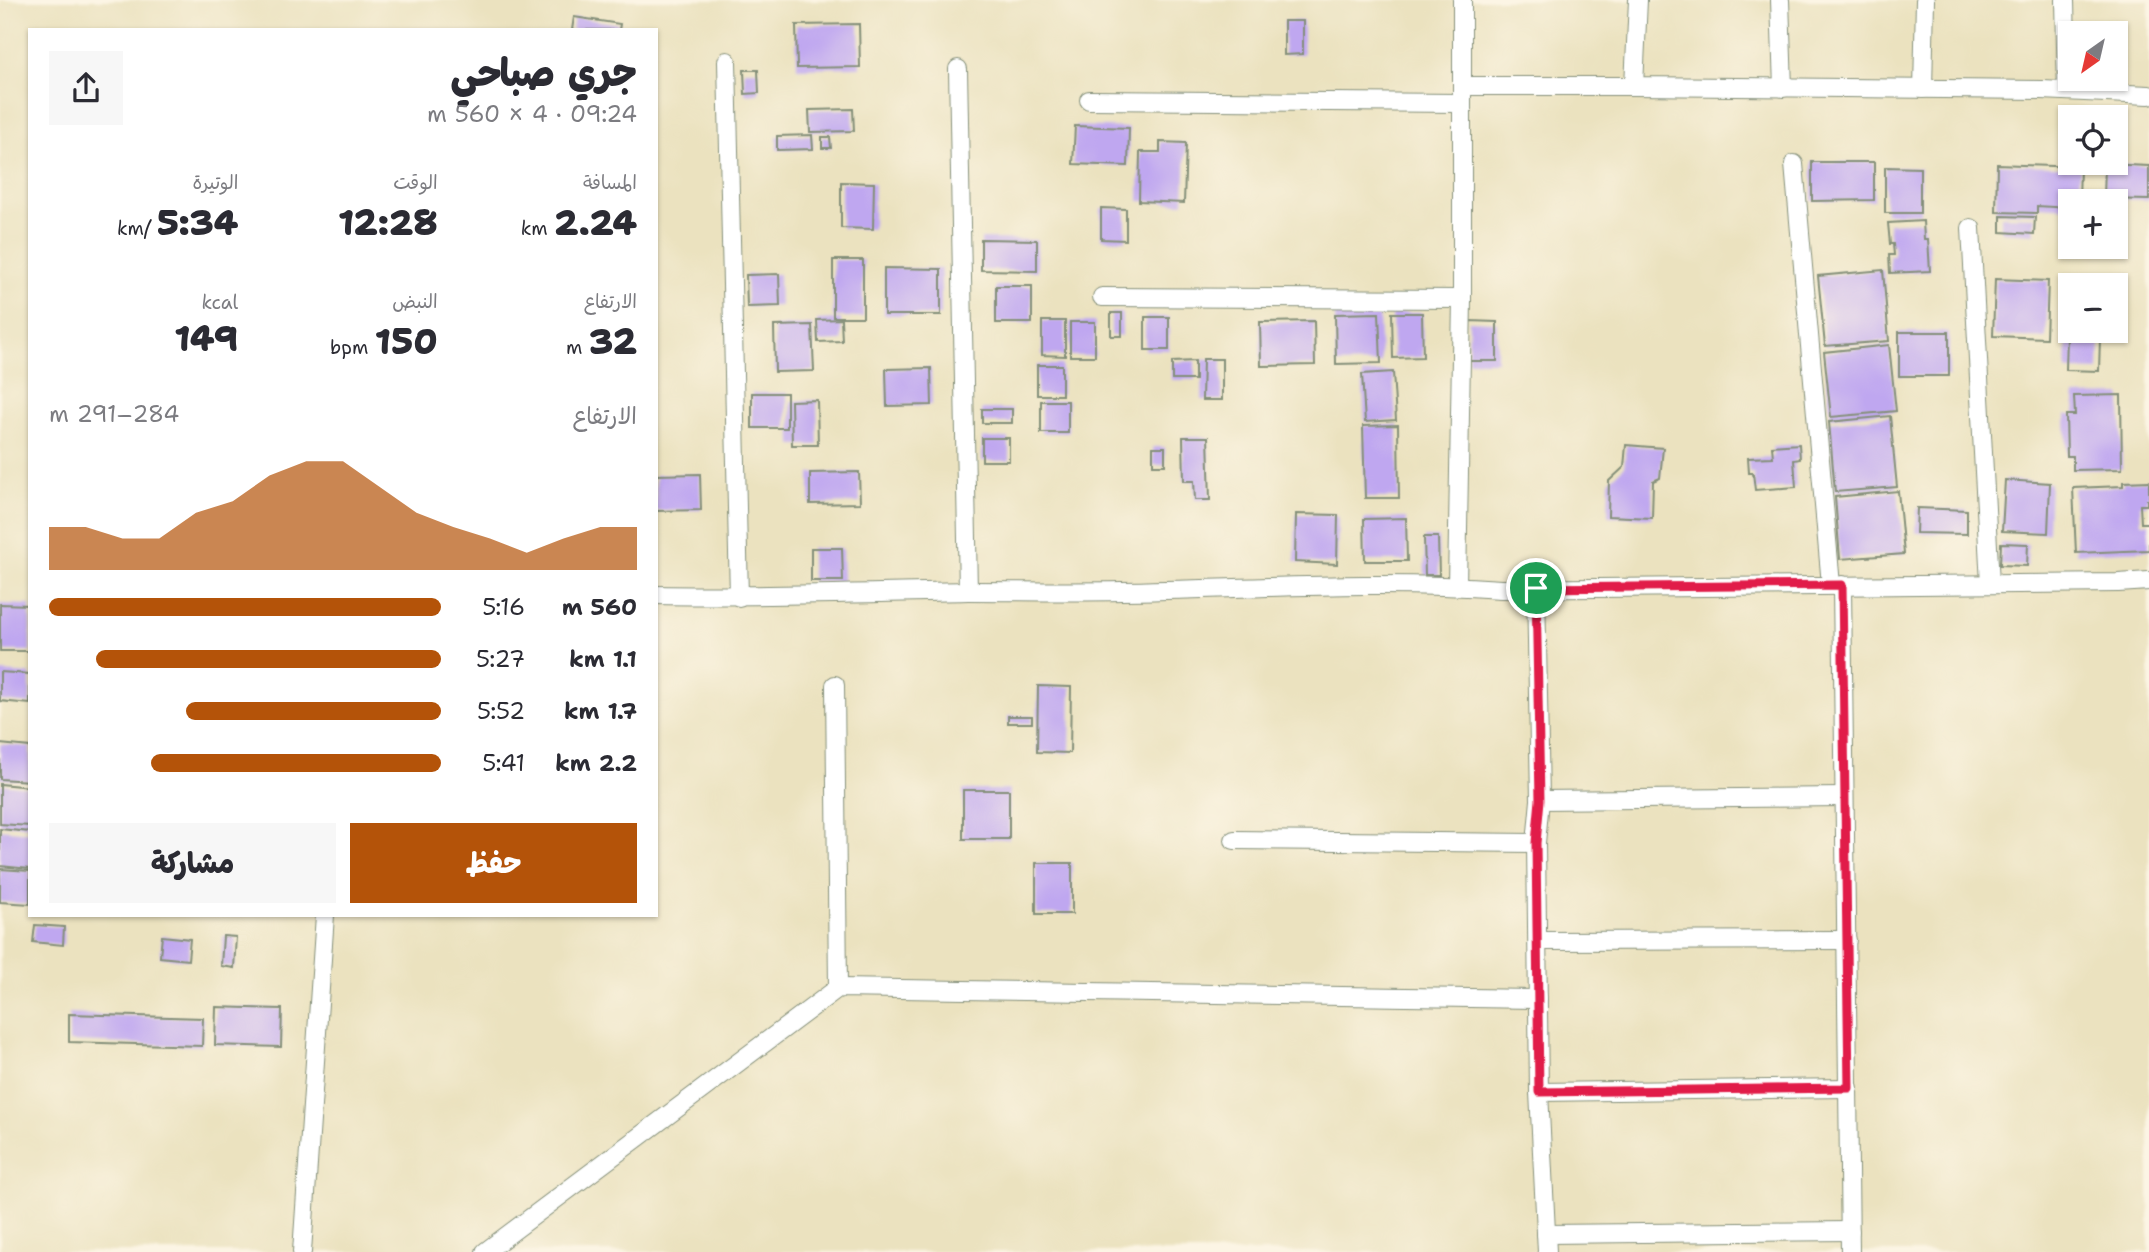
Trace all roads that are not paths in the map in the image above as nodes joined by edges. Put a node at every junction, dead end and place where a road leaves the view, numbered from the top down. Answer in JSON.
{"nodes":[{"id":1,"x":1462,"y":0,"type":"edge"},
{"id":2,"x":1638,"y":0,"type":"edge"},
{"id":3,"x":1780,"y":0,"type":"edge"},
{"id":4,"x":1924,"y":0,"type":"edge"},
{"id":5,"x":2065,"y":0,"type":"edge"},
{"id":6,"x":2065,"y":21,"type":"edge"},
{"id":7,"x":727,"y":61,"type":"dead end"},
{"id":8,"x":958,"y":69,"type":"dead end"},
{"id":9,"x":1634,"y":86,"type":"junction"},
{"id":10,"x":1783,"y":88,"type":"junction"},
{"id":11,"x":1923,"y":89,"type":"junction"},
{"id":12,"x":2058,"y":91,"type":"edge"},
{"id":13,"x":2067,"y":91,"type":"edge"},
{"id":14,"x":1462,"y":94,"type":"junction"},
{"id":15,"x":2149,"y":95,"type":"edge"},
{"id":16,"x":1089,"y":100,"type":"dead end"},
{"id":17,"x":1794,"y":164,"type":"dead end"},
{"id":18,"x":1971,"y":228,"type":"dead end"},
{"id":19,"x":1102,"y":297,"type":"dead end"},
{"id":20,"x":1462,"y":299,"type":"junction"},
{"id":21,"x":2149,"y":580,"type":"edge"},
{"id":22,"x":1990,"y":584,"type":"junction"},
{"id":23,"x":1837,"y":585,"type":"junction"},
{"id":24,"x":1457,"y":586,"type":"junction"},
{"id":25,"x":1536,"y":588,"type":"junction"},
{"id":26,"x":968,"y":592,"type":"junction"},
{"id":27,"x":658,"y":595,"type":"edge"},
{"id":28,"x":739,"y":597,"type":"junction"},
{"id":29,"x":835,"y":685,"type":"dead end"},
{"id":30,"x":1844,"y":797,"type":"junction"},
{"id":31,"x":1540,"y":800,"type":"junction"},
{"id":32,"x":1234,"y":840,"type":"dead end"},
{"id":33,"x":1536,"y":843,"type":"junction"},
{"id":34,"x":325,"y":917,"type":"edge"},
{"id":35,"x":1847,"y":940,"type":"junction"},
{"id":36,"x":1538,"y":941,"type":"junction"},
{"id":37,"x":838,"y":988,"type":"junction"},
{"id":38,"x":1538,"y":999,"type":"junction"},
{"id":39,"x":1849,"y":1088,"type":"junction"},
{"id":40,"x":1539,"y":1092,"type":"junction"},
{"id":41,"x":1850,"y":1231,"type":"junction"},
{"id":42,"x":1546,"y":1243,"type":"edge"},
{"id":43,"x":302,"y":1252,"type":"edge"},
{"id":44,"x":485,"y":1252,"type":"edge"},
{"id":45,"x":1850,"y":1252,"type":"edge"}],
"edges":[{"from":1,"to":14,"type":"street"},
{"from":2,"to":9,"type":"street"},
{"from":3,"to":10,"type":"street"},
{"from":4,"to":11,"type":"street"},
{"from":5,"to":6,"type":"street"},
{"from":7,"to":28,"type":"street"},
{"from":8,"to":26,"type":"street"},
{"from":9,"to":10,"type":"street"},
{"from":9,"to":14,"type":"street"},
{"from":10,"to":11,"type":"street"},
{"from":11,"to":12,"type":"street"},
{"from":13,"to":15,"type":"street"},
{"from":14,"to":16,"type":"street"},
{"from":14,"to":20,"type":"street"},
{"from":17,"to":23,"type":"street"},
{"from":18,"to":22,"type":"street"},
{"from":19,"to":20,"type":"street"},
{"from":20,"to":24,"type":"street"},
{"from":21,"to":22,"type":"street"},
{"from":22,"to":23,"type":"street"},
{"from":23,"to":25,"type":"street"},
{"from":23,"to":30,"type":"street"},
{"from":24,"to":25,"type":"street"},
{"from":24,"to":26,"type":"street"},
{"from":25,"to":31,"type":"street"},
{"from":26,"to":28,"type":"street"},
{"from":27,"to":28,"type":"street"},
{"from":29,"to":37,"type":"street"},
{"from":30,"to":31,"type":"street"},
{"from":30,"to":35,"type":"street"},
{"from":31,"to":33,"type":"street"},
{"from":32,"to":33,"type":"street"},
{"from":33,"to":36,"type":"street"},
{"from":34,"to":43,"type":"street"},
{"from":35,"to":36,"type":"street"},
{"from":35,"to":39,"type":"street"},
{"from":36,"to":38,"type":"street"},
{"from":37,"to":38,"type":"street"},
{"from":37,"to":44,"type":"street"},
{"from":38,"to":40,"type":"street"},
{"from":39,"to":40,"type":"street"},
{"from":39,"to":41,"type":"street"},
{"from":40,"to":42,"type":"street"},
{"from":41,"to":42,"type":"street"},
{"from":41,"to":45,"type":"street"}]}
